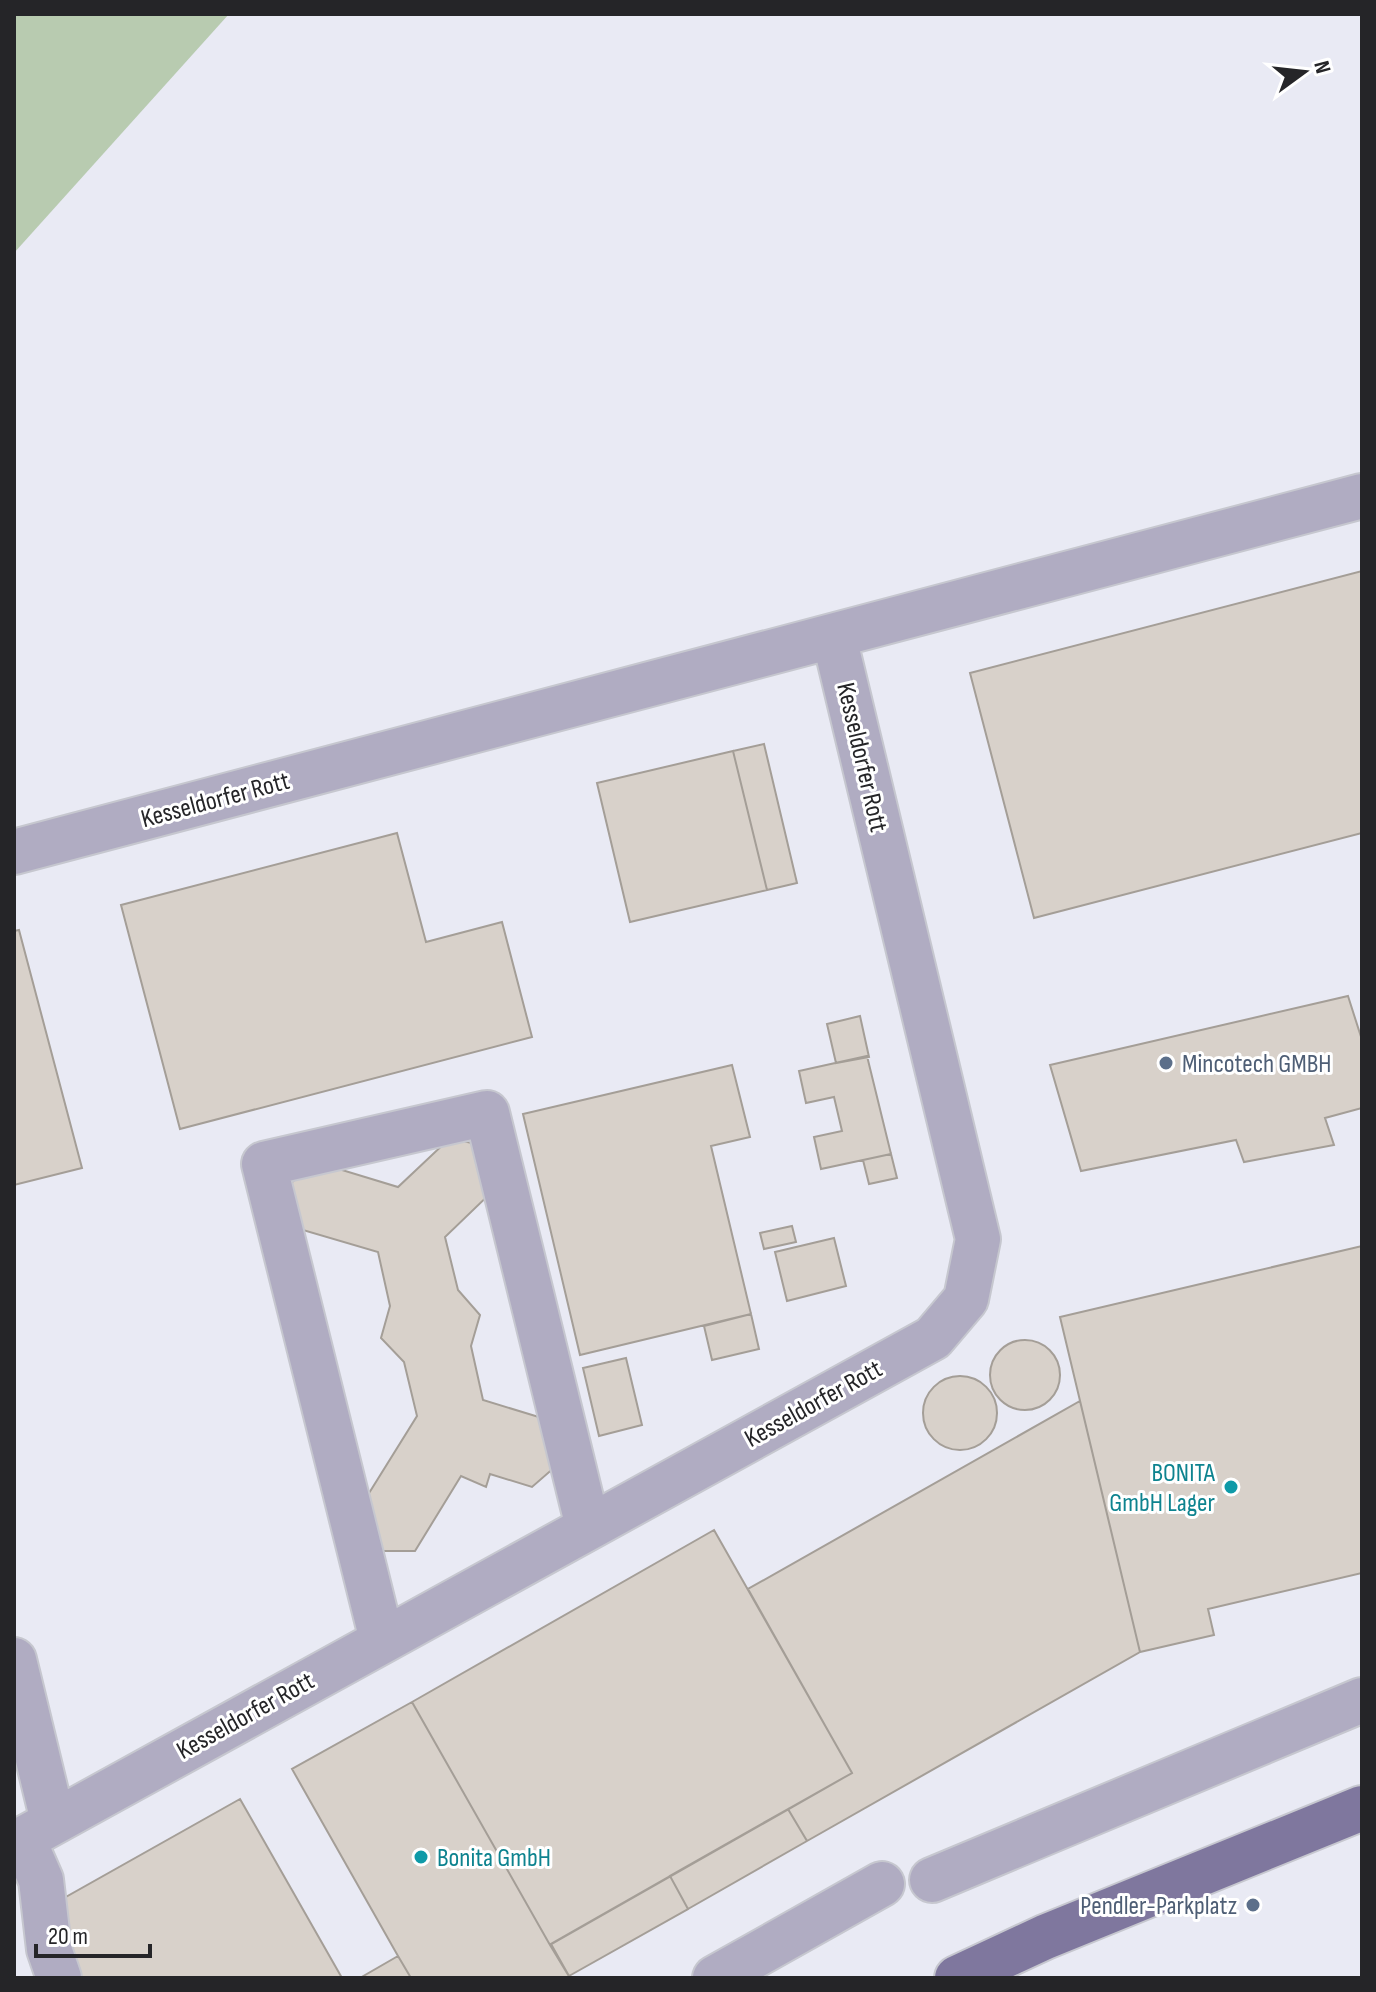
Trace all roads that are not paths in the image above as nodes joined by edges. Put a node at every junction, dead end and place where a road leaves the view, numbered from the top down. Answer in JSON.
{"nodes":[{"id":1,"x":1362,"y":496,"type":"edge"},
{"id":2,"x":834,"y":637,"type":"junction"},
{"id":3,"x":14,"y":852,"type":"edge"},
{"id":4,"x":588,"y":1527,"type":"junction"},
{"id":5,"x":382,"y":1640,"type":"junction"},
{"id":6,"x":14,"y":1660,"type":"edge"},
{"id":7,"x":1362,"y":1700,"type":"edge"},
{"id":8,"x":1362,"y":1808,"type":"edge"},
{"id":9,"x":30,"y":1835,"type":"edge"},
{"id":10,"x":932,"y":1880,"type":"dead end"},
{"id":11,"x":882,"y":1884,"type":"dead end"},
{"id":12,"x":59,"y":1978,"type":"edge"},
{"id":13,"x":715,"y":1978,"type":"edge"},
{"id":14,"x":957,"y":1978,"type":"edge"}],
"edges":[{"from":1,"to":2,"type":"street","name":"Kesseldorfer Rott"},
{"from":2,"to":3,"type":"street","name":"Kesseldorfer Rott"},
{"from":2,"to":4,"type":"street","name":"Kesseldorfer Rott"},
{"from":4,"to":5,"type":"street","name":"Kesseldorfer Rott"},
{"from":4,"to":5,"type":"street"},
{"from":5,"to":9,"type":"street","name":"Kesseldorfer Rott"},
{"from":6,"to":9,"type":"street"},
{"from":7,"to":10,"type":"street"},
{"from":8,"to":14,"type":"main road"},
{"from":9,"to":12,"type":"street"},
{"from":11,"to":13,"type":"street"}]}
